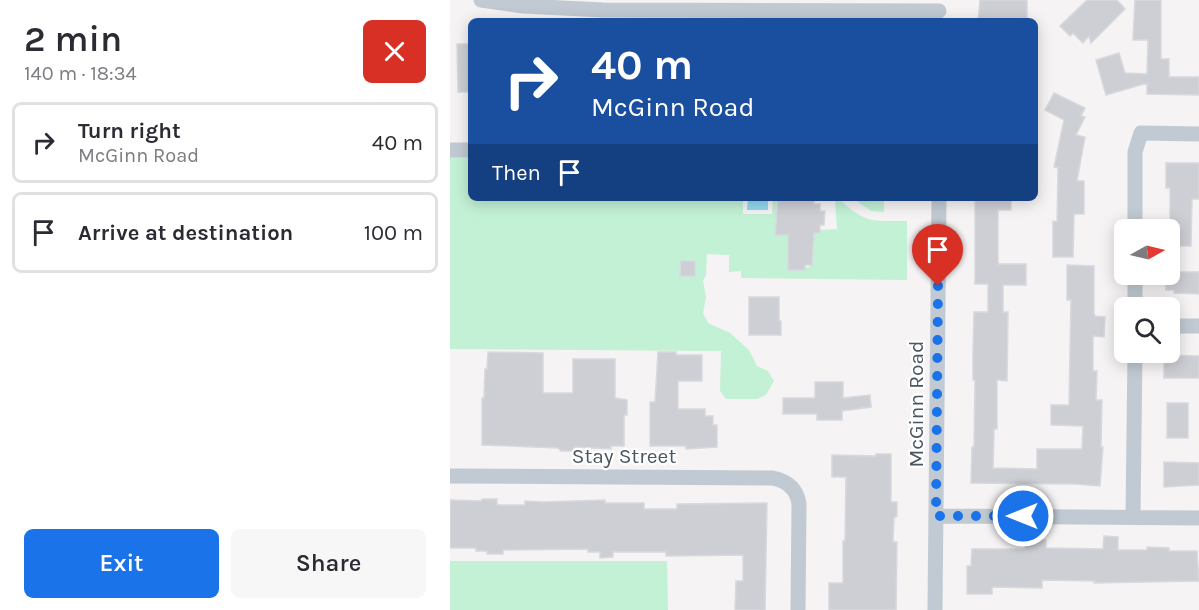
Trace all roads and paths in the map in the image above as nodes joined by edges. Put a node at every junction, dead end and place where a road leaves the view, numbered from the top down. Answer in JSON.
{"nodes":[{"id":1,"x":481,"y":0,"type":"edge"},
{"id":2,"x":939,"y":11,"type":"edge"},
{"id":3,"x":726,"y":16,"type":"edge"},
{"id":4,"x":1199,"y":134,"type":"edge"},
{"id":5,"x":450,"y":150,"type":"edge"},
{"id":6,"x":468,"y":150,"type":"edge"},
{"id":7,"x":939,"y":201,"type":"edge"},
{"id":8,"x":1135,"y":219,"type":"edge"},
{"id":9,"x":1180,"y":326,"type":"edge"},
{"id":10,"x":1199,"y":326,"type":"edge"},
{"id":11,"x":1135,"y":363,"type":"edge"},
{"id":12,"x":450,"y":476,"type":"edge"},
{"id":13,"x":936,"y":516,"type":"junction"},
{"id":14,"x":1133,"y":516,"type":"junction"},
{"id":15,"x":1199,"y":518,"type":"edge"},
{"id":16,"x":798,"y":610,"type":"edge"},
{"id":17,"x":935,"y":610,"type":"edge"}],
"edges":[{"from":1,"to":3,"type":"street"},
{"from":2,"to":3,"type":"street"},
{"from":4,"to":8,"type":"street"},
{"from":5,"to":6,"type":"street"},
{"from":7,"to":13,"type":"street","name":"McGinn Road"},
{"from":9,"to":10,"type":"street"},
{"from":11,"to":14,"type":"street"},
{"from":12,"to":16,"type":"street","name":"Stay Street"},
{"from":13,"to":14,"type":"street"},
{"from":13,"to":17,"type":"street","name":"McGinn Road"},
{"from":14,"to":15,"type":"street"}]}
